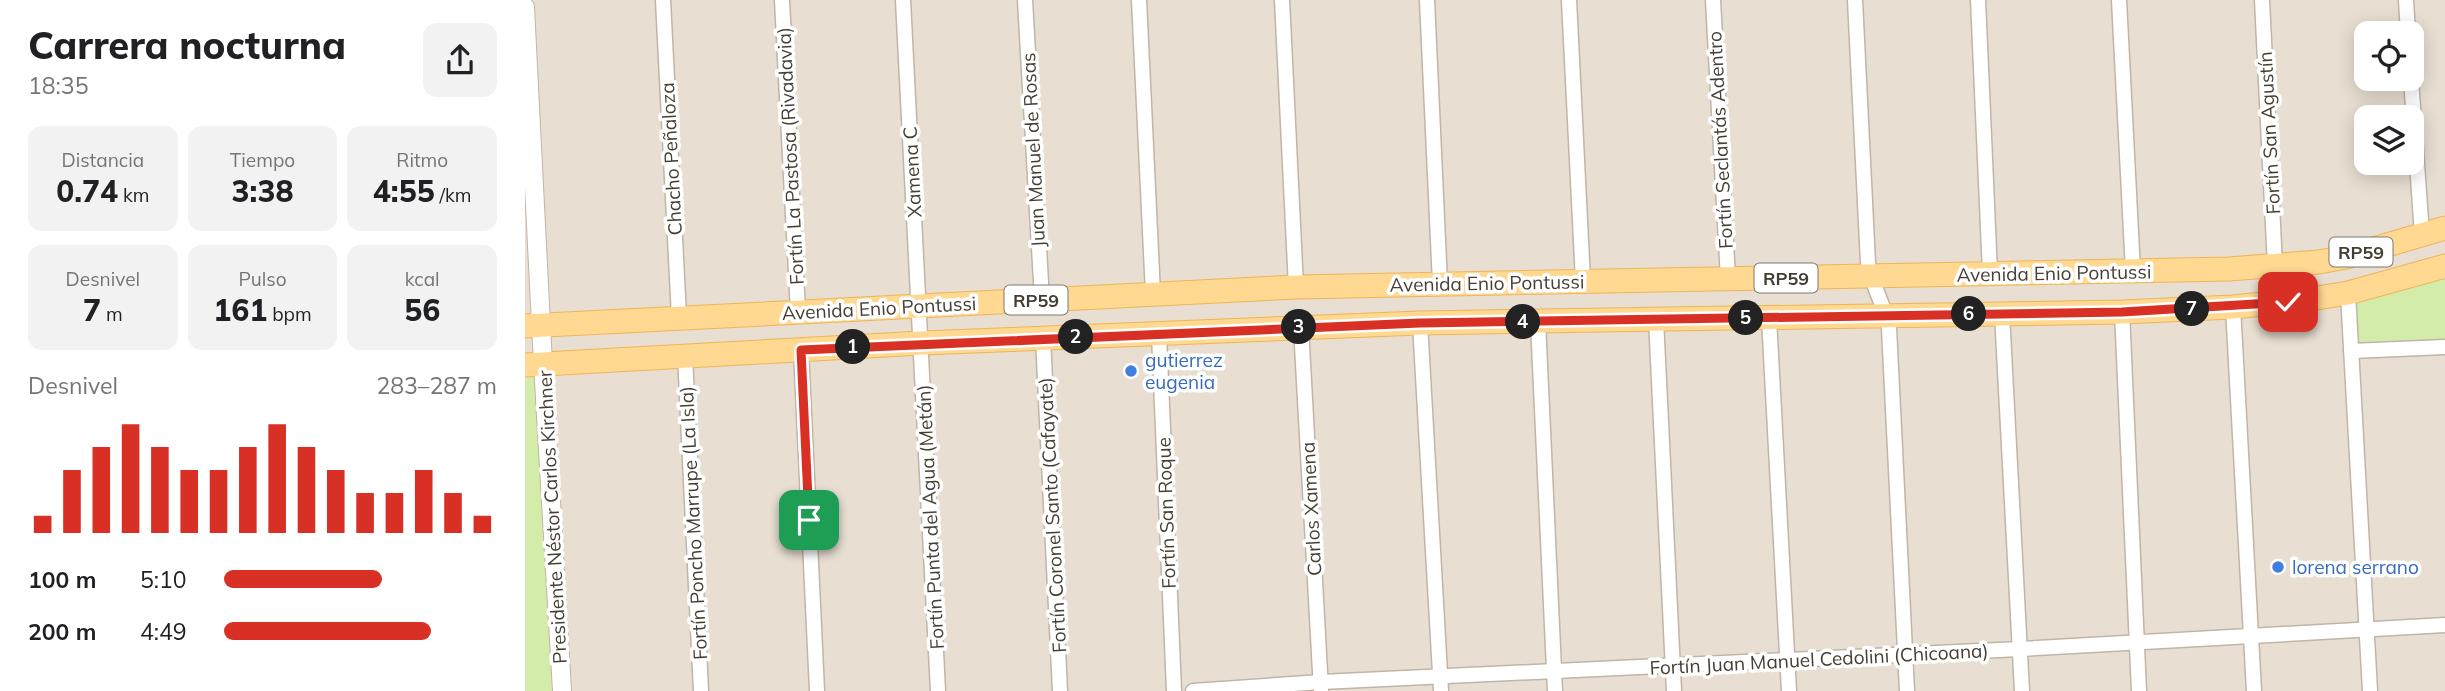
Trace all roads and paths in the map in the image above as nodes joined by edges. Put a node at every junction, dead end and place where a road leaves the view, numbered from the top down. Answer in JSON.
{"nodes":[{"id":1,"x":663,"y":0,"type":"edge"},
{"id":2,"x":782,"y":0,"type":"edge"},
{"id":3,"x":903,"y":0,"type":"edge"},
{"id":4,"x":1025,"y":0,"type":"edge"},
{"id":5,"x":1139,"y":0,"type":"edge"},
{"id":6,"x":1282,"y":0,"type":"edge"},
{"id":7,"x":1427,"y":0,"type":"edge"},
{"id":8,"x":1569,"y":0,"type":"edge"},
{"id":9,"x":1713,"y":0,"type":"edge"},
{"id":10,"x":1855,"y":0,"type":"edge"},
{"id":11,"x":1977,"y":0,"type":"edge"},
{"id":12,"x":2119,"y":0,"type":"edge"},
{"id":13,"x":2262,"y":0,"type":"edge"},
{"id":14,"x":2406,"y":0,"type":"edge"},
{"id":15,"x":525,"y":7,"type":"edge"},
{"id":16,"x":2407,"y":21,"type":"edge"},
{"id":17,"x":2412,"y":91,"type":"edge"},
{"id":18,"x":2445,"y":228,"type":"edge"},
{"id":19,"x":2422,"y":235,"type":"junction"},
{"id":20,"x":2275,"y":266,"type":"junction"},
{"id":21,"x":2445,"y":266,"type":"edge"},
{"id":22,"x":2133,"y":271,"type":"junction"},
{"id":23,"x":1990,"y":273,"type":"junction"},
{"id":24,"x":1870,"y":276,"type":"junction"},
{"id":25,"x":1728,"y":279,"type":"junction"},
{"id":26,"x":1583,"y":281,"type":"junction"},
{"id":27,"x":1440,"y":284,"type":"junction"},
{"id":28,"x":1296,"y":287,"type":"junction"},
{"id":29,"x":2348,"y":293,"type":"junction"},
{"id":30,"x":1153,"y":294,"type":"junction"},
{"id":31,"x":1042,"y":300,"type":"junction"},
{"id":32,"x":919,"y":306,"type":"junction"},
{"id":33,"x":2233,"y":307,"type":"junction"},
{"id":34,"x":798,"y":312,"type":"junction"},
{"id":35,"x":2122,"y":312,"type":"junction"},
{"id":36,"x":2002,"y":314,"type":"junction"},
{"id":37,"x":1886,"y":315,"type":"junction"},
{"id":38,"x":679,"y":317,"type":"junction"},
{"id":39,"x":1769,"y":317,"type":"junction"},
{"id":40,"x":1655,"y":319,"type":"junction"},
{"id":41,"x":1538,"y":322,"type":"junction"},
{"id":42,"x":1420,"y":323,"type":"junction"},
{"id":43,"x":533,"y":325,"type":"edge"},
{"id":44,"x":1301,"y":327,"type":"junction"},
{"id":45,"x":1159,"y":334,"type":"junction"},
{"id":46,"x":1043,"y":338,"type":"junction"},
{"id":47,"x":922,"y":343,"type":"junction"},
{"id":48,"x":2445,"y":347,"type":"edge"},
{"id":49,"x":801,"y":350,"type":"junction"},
{"id":50,"x":2351,"y":351,"type":"junction"},
{"id":51,"x":685,"y":355,"type":"junction"},
{"id":52,"x":534,"y":364,"type":"edge"},
{"id":53,"x":2445,"y":625,"type":"edge"},
{"id":54,"x":2368,"y":629,"type":"junction"},
{"id":55,"x":2251,"y":635,"type":"junction"},
{"id":56,"x":2137,"y":642,"type":"junction"},
{"id":57,"x":2019,"y":649,"type":"junction"},
{"id":58,"x":1905,"y":654,"type":"junction"},
{"id":59,"x":1787,"y":660,"type":"junction"},
{"id":60,"x":1672,"y":665,"type":"junction"},
{"id":61,"x":1554,"y":670,"type":"junction"},
{"id":62,"x":1440,"y":684,"type":"edge"},
{"id":63,"x":1321,"y":686,"type":"edge"},
{"id":64,"x":562,"y":691,"type":"edge"},
{"id":65,"x":701,"y":691,"type":"edge"},
{"id":66,"x":817,"y":691,"type":"edge"},
{"id":67,"x":938,"y":691,"type":"edge"},
{"id":68,"x":1060,"y":691,"type":"edge"},
{"id":69,"x":1174,"y":691,"type":"edge"},
{"id":70,"x":1193,"y":691,"type":"edge"},
{"id":71,"x":1555,"y":691,"type":"edge"},
{"id":72,"x":1674,"y":691,"type":"edge"},
{"id":73,"x":1789,"y":691,"type":"edge"},
{"id":74,"x":1907,"y":691,"type":"edge"},
{"id":75,"x":2022,"y":691,"type":"edge"},
{"id":76,"x":2139,"y":691,"type":"edge"},
{"id":77,"x":2254,"y":691,"type":"edge"},
{"id":78,"x":2371,"y":691,"type":"edge"}],
"edges":[{"from":1,"to":38,"type":"street","name":"Chacho Peñaloza"},
{"from":2,"to":34,"type":"street","name":"Fortín La Pastosa (Rivadavia)"},
{"from":3,"to":32,"type":"street","name":"Xamena C"},
{"from":4,"to":31,"type":"street","name":"Juan Manuel de Rosas"},
{"from":5,"to":30,"type":"street"},
{"from":6,"to":28,"type":"street"},
{"from":7,"to":27,"type":"street"},
{"from":8,"to":26,"type":"street"},
{"from":9,"to":25,"type":"street","name":"Fortín Seclantás Adentro"},
{"from":10,"to":24,"type":"street"},
{"from":11,"to":23,"type":"street"},
{"from":12,"to":22,"type":"street"},
{"from":13,"to":20,"type":"street","name":"Fortín San Agustín"},
{"from":14,"to":16,"type":"street"},
{"from":15,"to":43,"type":"street","name":"Presidente Néstor Carlos Kirchner"},
{"from":17,"to":19,"type":"street"},
{"from":18,"to":19,"type":"main road","name":"Avenida Enio Pontussi","number":"RP59"},
{"from":19,"to":20,"type":"main road","name":"Avenida Enio Pontussi","number":"RP59"},
{"from":20,"to":22,"type":"main road","name":"Avenida Enio Pontussi","number":"RP59"},
{"from":21,"to":29,"type":"main road","name":"Avenida Enio Pontussi","number":"RP59"},
{"from":22,"to":23,"type":"main road","name":"Avenida Enio Pontussi","number":"RP59"},
{"from":23,"to":24,"type":"main road","name":"Avenida Enio Pontussi","number":"RP59"},
{"from":24,"to":25,"type":"main road","name":"Avenida Enio Pontussi","number":"RP59"},
{"from":24,"to":37,"type":"street"},
{"from":25,"to":26,"type":"main road","name":"Avenida Enio Pontussi","number":"RP59"},
{"from":26,"to":27,"type":"main road","name":"Avenida Enio Pontussi","number":"RP59"},
{"from":27,"to":28,"type":"main road","name":"Avenida Enio Pontussi","number":"RP59"},
{"from":28,"to":30,"type":"main road","name":"Avenida Enio Pontussi","number":"RP59"},
{"from":29,"to":33,"type":"main road","name":"Avenida Enio Pontussi","number":"RP59"},
{"from":29,"to":50,"type":"street"},
{"from":30,"to":31,"type":"main road","name":"Avenida Enio Pontussi","number":"RP59"},
{"from":31,"to":32,"type":"main road","name":"Avenida Enio Pontussi","number":"RP59"},
{"from":32,"to":34,"type":"main road","name":"Avenida Enio Pontussi","number":"RP59"},
{"from":32,"to":47,"type":"street","name":"Xamena C"},
{"from":33,"to":35,"type":"main road","name":"Avenida Enio Pontussi","number":"RP59"},
{"from":33,"to":55,"type":"street"},
{"from":34,"to":38,"type":"main road","name":"Avenida Enio Pontussi","number":"RP59"},
{"from":35,"to":36,"type":"main road","name":"Avenida Enio Pontussi","number":"RP59"},
{"from":35,"to":56,"type":"street"},
{"from":36,"to":37,"type":"main road","name":"Avenida Enio Pontussi","number":"RP59"},
{"from":36,"to":57,"type":"street"},
{"from":37,"to":39,"type":"main road","name":"Avenida Enio Pontussi","number":"RP59"},
{"from":37,"to":58,"type":"street"},
{"from":38,"to":43,"type":"main road","name":"Avenida Enio Pontussi","number":"RP59"},
{"from":39,"to":40,"type":"main road","name":"Avenida Enio Pontussi","number":"RP59"},
{"from":39,"to":59,"type":"street"},
{"from":40,"to":41,"type":"main road","name":"Avenida Enio Pontussi","number":"RP59"},
{"from":40,"to":60,"type":"street"},
{"from":41,"to":42,"type":"main road","name":"Avenida Enio Pontussi","number":"RP59"},
{"from":41,"to":61,"type":"street"},
{"from":42,"to":44,"type":"main road","name":"Avenida Enio Pontussi","number":"RP59"},
{"from":42,"to":62,"type":"street"},
{"from":43,"to":52,"type":"street","name":"Presidente Néstor Carlos Kirchner"},
{"from":44,"to":45,"type":"main road","name":"Avenida Enio Pontussi","number":"RP59"},
{"from":44,"to":63,"type":"street","name":"Carlos Xamena"},
{"from":45,"to":46,"type":"main road","name":"Avenida Enio Pontussi","number":"RP59"},
{"from":45,"to":69,"type":"street","name":"Fortín San Roque"},
{"from":46,"to":47,"type":"main road","name":"Avenida Enio Pontussi","number":"RP59"},
{"from":46,"to":68,"type":"street","name":"Fortín Coronel Santo (Cafayate)"},
{"from":47,"to":49,"type":"main road","name":"Avenida Enio Pontussi","number":"RP59"},
{"from":47,"to":67,"type":"street","name":"Fortín Punta del Agua (Metán)"},
{"from":48,"to":50,"type":"street"},
{"from":49,"to":51,"type":"main road","name":"Avenida Enio Pontussi","number":"RP59"},
{"from":49,"to":66,"type":"street"},
{"from":50,"to":54,"type":"street"},
{"from":51,"to":52,"type":"main road","name":"Avenida Enio Pontussi","number":"RP59"},
{"from":51,"to":65,"type":"street","name":"Fortín Poncho Marrupe (La Isla)"},
{"from":52,"to":64,"type":"street","name":"Presidente Néstor Carlos Kirchner"},
{"from":53,"to":54,"type":"street","name":"Fortín Juan Manuel Cedolini (Chicoana)"},
{"from":54,"to":55,"type":"street","name":"Fortín Juan Manuel Cedolini (Chicoana)"},
{"from":54,"to":78,"type":"street"},
{"from":55,"to":56,"type":"street","name":"Fortín Juan Manuel Cedolini (Chicoana)"},
{"from":55,"to":77,"type":"street"},
{"from":56,"to":57,"type":"street","name":"Fortín Juan Manuel Cedolini (Chicoana)"},
{"from":56,"to":76,"type":"street"},
{"from":57,"to":58,"type":"street","name":"Fortín Juan Manuel Cedolini (Chicoana)"},
{"from":57,"to":75,"type":"street"},
{"from":58,"to":59,"type":"street","name":"Fortín Juan Manuel Cedolini (Chicoana)"},
{"from":58,"to":74,"type":"street"},
{"from":59,"to":60,"type":"street","name":"Fortín Juan Manuel Cedolini (Chicoana)"},
{"from":59,"to":73,"type":"street"},
{"from":60,"to":61,"type":"street","name":"Fortín Juan Manuel Cedolini (Chicoana)"},
{"from":60,"to":72,"type":"street"},
{"from":61,"to":62,"type":"street","name":"Fortín Juan Manuel Cedolini (Chicoana)"},
{"from":61,"to":71,"type":"street"},
{"from":62,"to":63,"type":"street","name":"Fortín Juan Manuel Cedolini (Chicoana)"},
{"from":63,"to":70,"type":"street","name":"Fortín Juan Manuel Cedolini (Chicoana)"}]}
